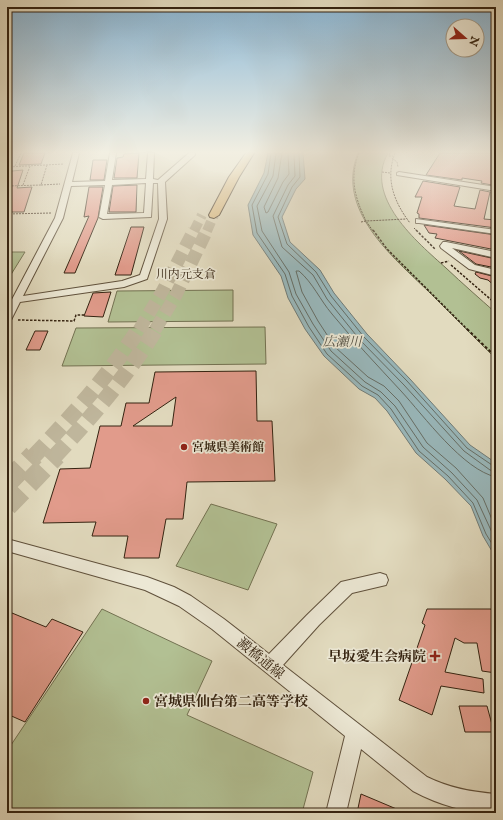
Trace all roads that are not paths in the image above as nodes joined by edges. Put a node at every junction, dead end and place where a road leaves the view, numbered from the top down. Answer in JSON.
{"nodes":[{"id":1,"x":64,"y":191,"type":"edge"},
{"id":2,"x":107,"y":191,"type":"edge"},
{"id":3,"x":148,"y":191,"type":"edge"},
{"id":4,"x":162,"y":191,"type":"edge"},
{"id":5,"x":215,"y":191,"type":"edge"},
{"id":6,"x":226,"y":191,"type":"edge"},
{"id":7,"x":211,"y":198,"type":"tunnel mouth"},
{"id":8,"x":214,"y":215,"type":"tunnel mouth"},
{"id":9,"x":419,"y":221,"type":"dead end"},
{"id":10,"x":496,"y":232,"type":"edge"},
{"id":11,"x":496,"y":255,"type":"edge"},
{"id":12,"x":496,"y":273,"type":"edge"},
{"id":13,"x":16,"y":300,"type":"junction"},
{"id":14,"x":7,"y":318,"type":"edge"},
{"id":15,"x":7,"y":545,"type":"edge"},
{"id":16,"x":380,"y":580,"type":"dead end"},
{"id":17,"x":271,"y":665,"type":"junction"},
{"id":18,"x":355,"y":734,"type":"junction"},
{"id":19,"x":496,"y":804,"type":"edge"},
{"id":20,"x":336,"y":813,"type":"edge"}],
"edges":[{"from":1,"to":13,"type":"street"},
{"from":2,"to":3,"type":"street"},
{"from":4,"to":13,"type":"street"},
{"from":5,"to":7,"type":"highway"},
{"from":6,"to":8,"type":"highway"},
{"from":9,"to":10,"type":"street"},
{"from":11,"to":12,"type":"street"},
{"from":13,"to":14,"type":"street"},
{"from":15,"to":17,"type":"street","name":"澱橋通線"},
{"from":16,"to":17,"type":"street"},
{"from":17,"to":18,"type":"street","name":"澱橋通線"},
{"from":18,"to":19,"type":"street","name":"澱橋通線"},
{"from":18,"to":20,"type":"street"}]}
